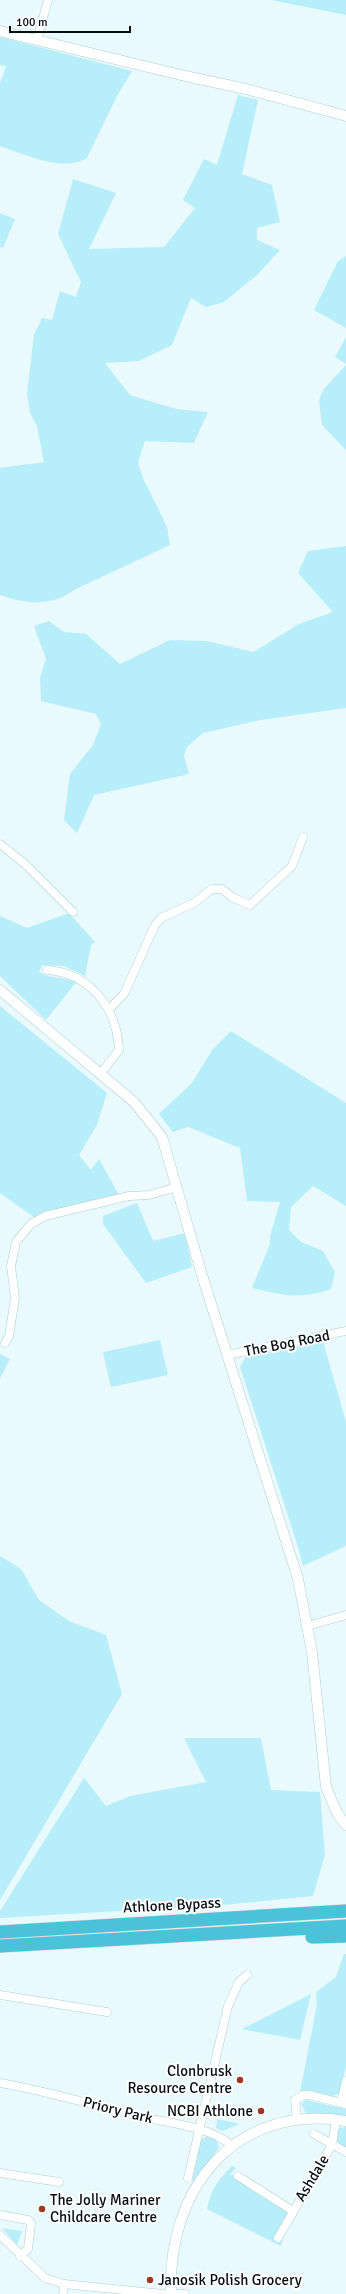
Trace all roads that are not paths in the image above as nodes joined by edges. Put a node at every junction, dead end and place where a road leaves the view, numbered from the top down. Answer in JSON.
{"nodes":[{"id":1,"x":48,"y":0,"type":"edge"},
{"id":2,"x":0,"y":31,"type":"edge"},
{"id":3,"x":37,"y":40,"type":"junction"},
{"id":4,"x":346,"y":116,"type":"edge"},
{"id":5,"x":303,"y":837,"type":"dead end"},
{"id":6,"x":0,"y":844,"type":"edge"},
{"id":7,"x":73,"y":912,"type":"dead end"},
{"id":8,"x":47,"y":970,"type":"dead end"},
{"id":9,"x":0,"y":990,"type":"edge"},
{"id":10,"x":110,"y":1009,"type":"junction"},
{"id":11,"x":101,"y":1073,"type":"junction"},
{"id":12,"x":178,"y":1187,"type":"junction"},
{"id":13,"x":346,"y":1331,"type":"edge"},
{"id":14,"x":5,"y":1343,"type":"dead end"},
{"id":15,"x":227,"y":1355,"type":"junction"},
{"id":16,"x":346,"y":1615,"type":"edge"},
{"id":17,"x":307,"y":1626,"type":"junction"},
{"id":18,"x":346,"y":1824,"type":"edge"},
{"id":19,"x":346,"y":1903,"type":"edge"},
{"id":20,"x":346,"y":1911,"type":"edge"},
{"id":21,"x":219,"y":1919,"type":"junction"},
{"id":22,"x":346,"y":1926,"type":"edge"},
{"id":23,"x":0,"y":1932,"type":"edge"},
{"id":24,"x":346,"y":1936,"type":"edge"},
{"id":25,"x":152,"y":1938,"type":"junction"},
{"id":26,"x":0,"y":1946,"type":"edge"},
{"id":27,"x":247,"y":1975,"type":"dead end"},
{"id":28,"x":0,"y":1995,"type":"edge"},
{"id":29,"x":107,"y":2012,"type":"dead end"},
{"id":30,"x":346,"y":2081,"type":"edge"},
{"id":31,"x":0,"y":2083,"type":"edge"},
{"id":32,"x":344,"y":2103,"type":"edge"},
{"id":33,"x":297,"y":2119,"type":"junction"},
{"id":34,"x":341,"y":2120,"type":"edge"},
{"id":35,"x":200,"y":2130,"type":"junction"},
{"id":36,"x":314,"y":2134,"type":"dead end"},
{"id":37,"x":332,"y":2145,"type":"junction"},
{"id":38,"x":232,"y":2146,"type":"junction"},
{"id":39,"x":346,"y":2152,"type":"edge"},
{"id":40,"x":0,"y":2173,"type":"edge"},
{"id":41,"x":238,"y":2176,"type":"dead end"},
{"id":42,"x":188,"y":2178,"type":"dead end"},
{"id":43,"x":59,"y":2182,"type":"dead end"},
{"id":44,"x":293,"y":2211,"type":"junction"},
{"id":45,"x":0,"y":2215,"type":"edge"},
{"id":46,"x":0,"y":2235,"type":"edge"},
{"id":47,"x":278,"y":2238,"type":"dead end"},
{"id":48,"x":20,"y":2256,"type":"junction"},
{"id":49,"x":64,"y":2284,"type":"junction"},
{"id":50,"x":63,"y":2294,"type":"edge"},
{"id":51,"x":163,"y":2294,"type":"edge"},
{"id":52,"x":168,"y":2294,"type":"edge"},
{"id":53,"x":171,"y":2294,"type":"edge"},
{"id":54,"x":185,"y":2294,"type":"edge"}],
"edges":[{"from":1,"to":3,"type":"street"},
{"from":2,"to":3,"type":"street"},
{"from":3,"to":4,"type":"street"},
{"from":5,"to":10,"type":"street"},
{"from":6,"to":7,"type":"street"},
{"from":8,"to":10,"type":"street"},
{"from":9,"to":11,"type":"street"},
{"from":10,"to":11,"type":"street"},
{"from":11,"to":12,"type":"street"},
{"from":12,"to":14,"type":"street"},
{"from":12,"to":15,"type":"street"},
{"from":13,"to":15,"type":"street","name":"The Bog Road"},
{"from":15,"to":17,"type":"street"},
{"from":16,"to":17,"type":"street"},
{"from":17,"to":18,"type":"street"},
{"from":19,"to":21,"type":"highway"},
{"from":20,"to":21,"type":"highway","name":"Athlone Bypass"},
{"from":21,"to":23,"type":"highway","name":"Athlone Bypass"},
{"from":22,"to":25,"type":"highway","name":"Athlone Bypass"},
{"from":24,"to":25,"type":"highway"},
{"from":25,"to":26,"type":"highway","name":"Athlone Bypass"},
{"from":27,"to":35,"type":"street"},
{"from":28,"to":29,"type":"street"},
{"from":30,"to":32,"type":"street"},
{"from":31,"to":35,"type":"street","name":"Priory Park"},
{"from":32,"to":33,"type":"street"},
{"from":33,"to":34,"type":"street"},
{"from":33,"to":38,"type":"street"},
{"from":34,"to":37,"type":"street","name":"Ashdale"},
{"from":35,"to":38,"type":"street","name":"Priory Park"},
{"from":35,"to":42,"type":"street"},
{"from":36,"to":37,"type":"street","name":"Ashdale"},
{"from":37,"to":39,"type":"street","name":"Ashdale"},
{"from":37,"to":44,"type":"street","name":"Ashdale"},
{"from":38,"to":53,"type":"street"},
{"from":40,"to":43,"type":"street"},
{"from":41,"to":44,"type":"street","name":"Ashdale"},
{"from":44,"to":47,"type":"street","name":"Ashdale"},
{"from":45,"to":48,"type":"street"},
{"from":46,"to":48,"type":"street"},
{"from":48,"to":49,"type":"street"},
{"from":49,"to":50,"type":"street"},
{"from":49,"to":51,"type":"street"},
{"from":52,"to":53,"type":"street"},
{"from":53,"to":54,"type":"street"}]}
